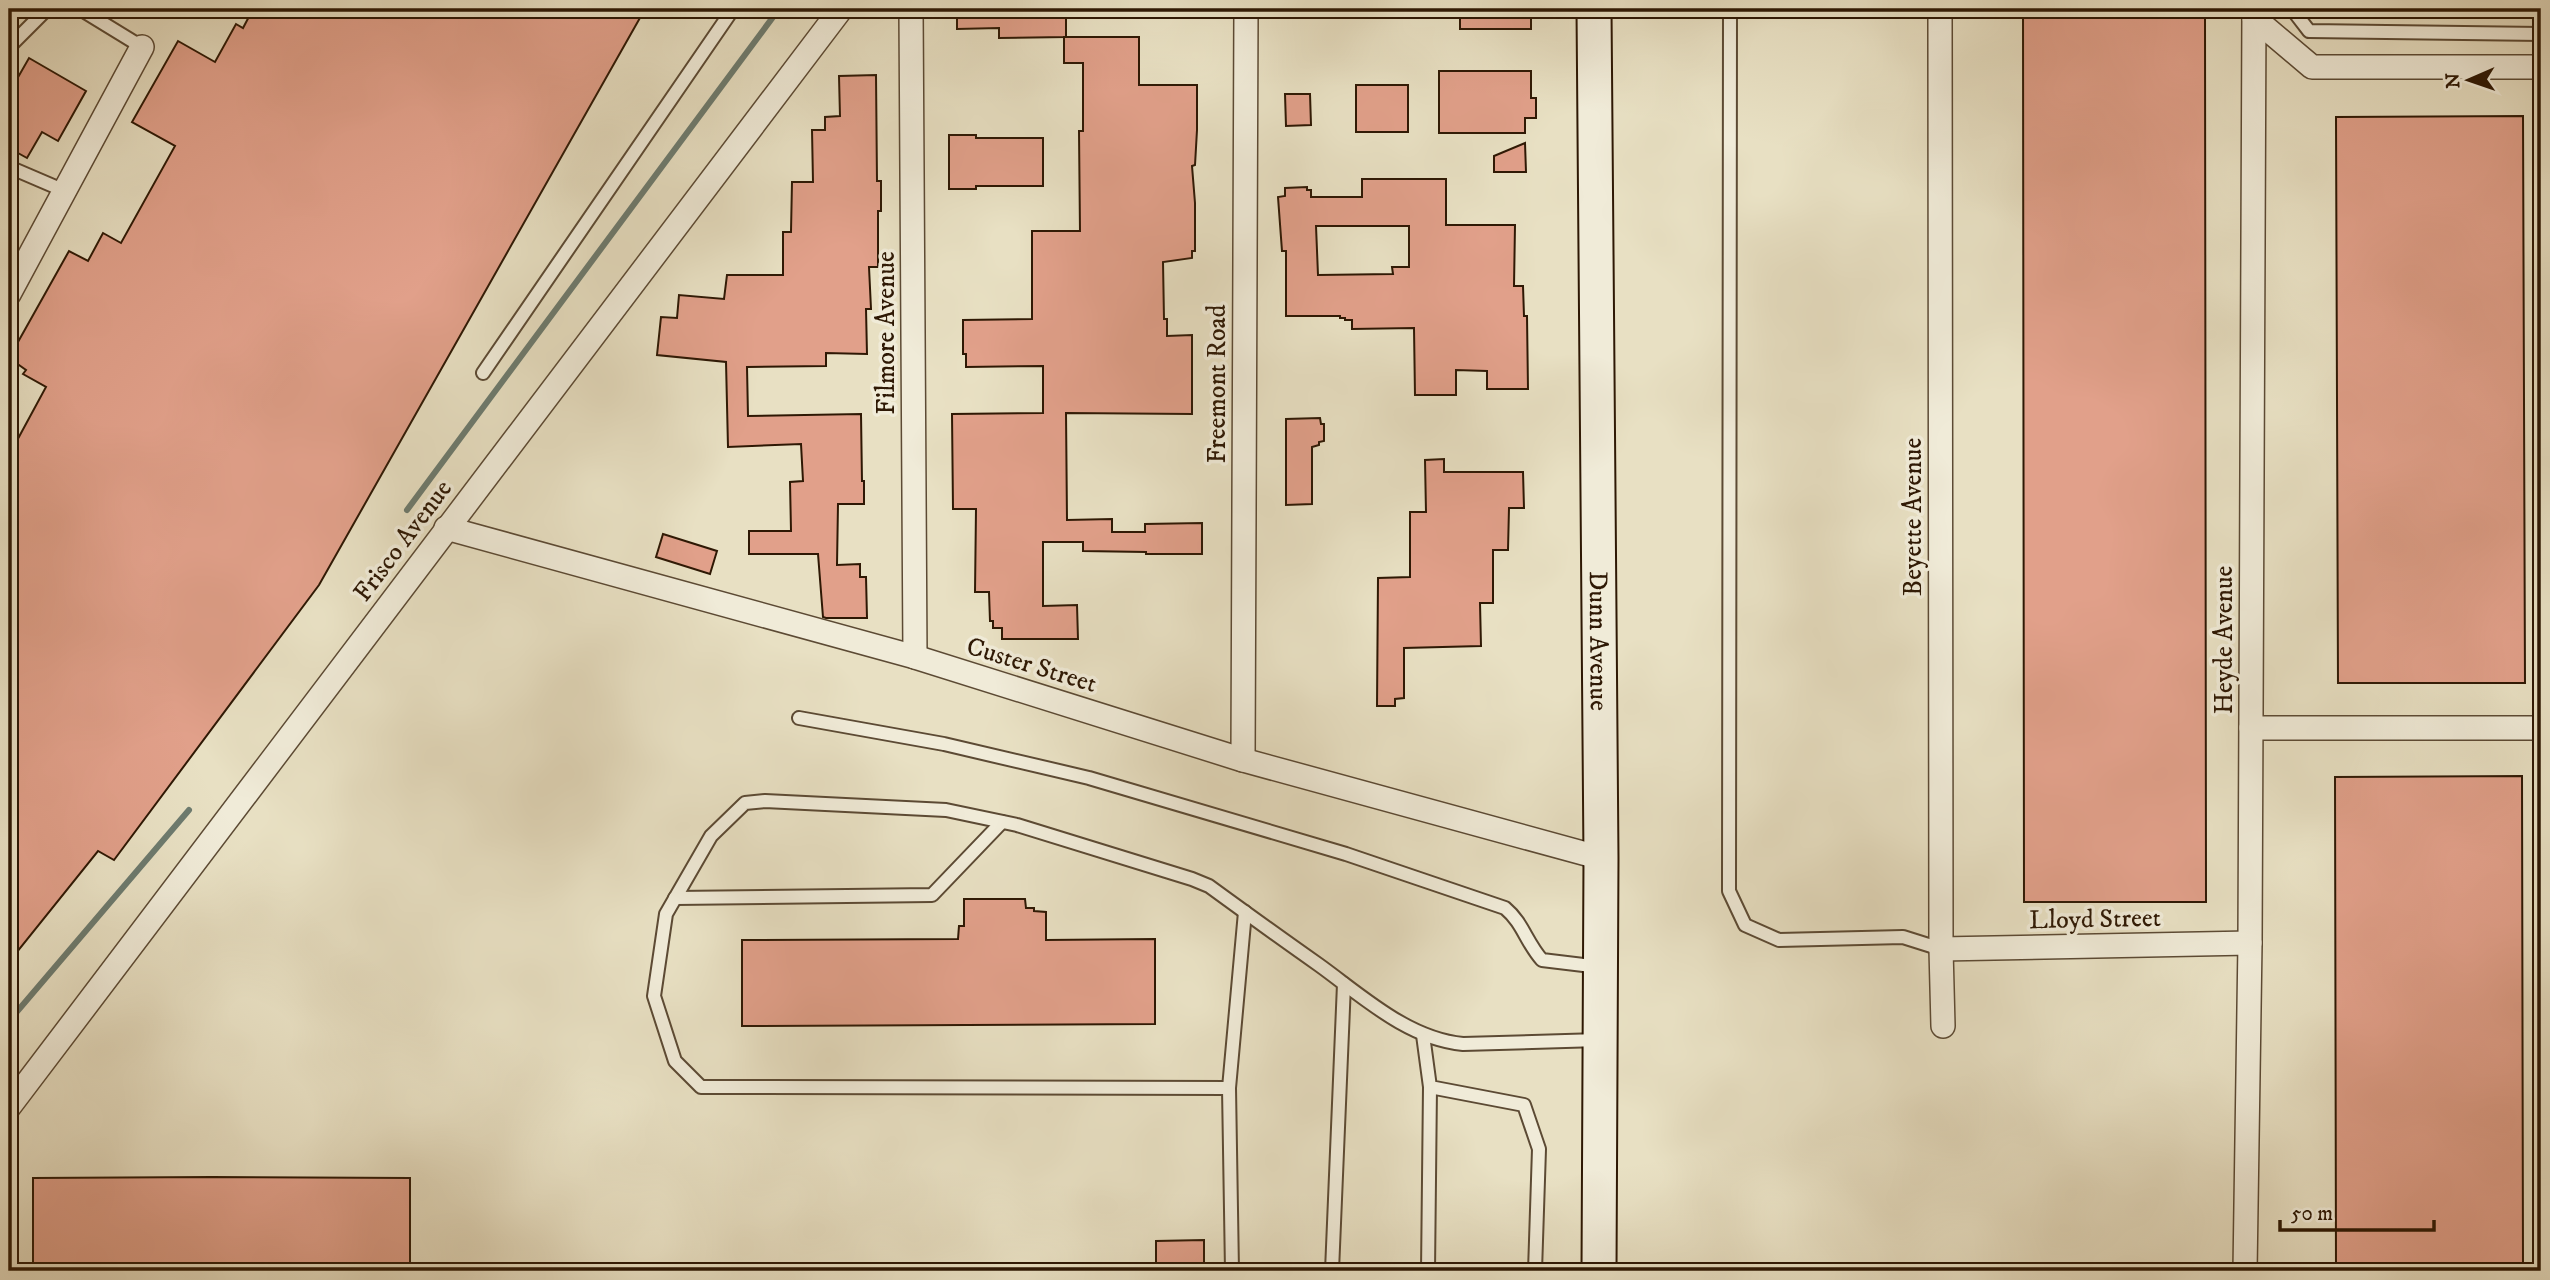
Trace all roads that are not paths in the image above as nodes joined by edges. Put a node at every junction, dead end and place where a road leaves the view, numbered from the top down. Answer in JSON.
{"nodes":[{"id":1,"x":47,"y":9,"type":"edge"},
{"id":2,"x":80,"y":9,"type":"edge"},
{"id":3,"x":733,"y":9,"type":"edge"},
{"id":4,"x":841,"y":9,"type":"edge"},
{"id":5,"x":911,"y":9,"type":"edge"},
{"id":6,"x":1246,"y":9,"type":"edge"},
{"id":7,"x":1594,"y":9,"type":"edge"},
{"id":8,"x":1730,"y":9,"type":"edge"},
{"id":9,"x":1940,"y":9,"type":"edge"},
{"id":10,"x":2292,"y":9,"type":"edge"},
{"id":11,"x":2254,"y":13,"type":"edge"},
{"id":12,"x":2541,"y":34,"type":"edge"},
{"id":13,"x":9,"y":47,"type":"edge"},
{"id":14,"x":142,"y":47,"type":"joint"},
{"id":15,"x":2541,"y":67,"type":"edge"},
{"id":16,"x":9,"y":167,"type":"edge"},
{"id":17,"x":65,"y":191,"type":"junction"},
{"id":18,"x":9,"y":294,"type":"edge"},
{"id":19,"x":483,"y":373,"type":"dead end"},
{"id":20,"x":446,"y":528,"type":"junction"},
{"id":21,"x":915,"y":657,"type":"junction"},
{"id":22,"x":799,"y":718,"type":"dead end"},
{"id":23,"x":2541,"y":727,"type":"edge"},
{"id":24,"x":2251,"y":728,"type":"junction"},
{"id":25,"x":1243,"y":760,"type":"junction"},
{"id":26,"x":1002,"y":822,"type":"junction"},
{"id":27,"x":1601,"y":858,"type":"junction"},
{"id":28,"x":675,"y":898,"type":"junction"},
{"id":29,"x":1245,"y":912,"type":"junction"},
{"id":30,"x":2250,"y":943,"type":"junction"},
{"id":31,"x":1941,"y":949,"type":"junction"},
{"id":32,"x":1600,"y":967,"type":"junction"},
{"id":33,"x":1344,"y":984,"type":"junction"},
{"id":34,"x":1942,"y":1026,"type":"dead end"},
{"id":35,"x":1423,"y":1035,"type":"junction"},
{"id":36,"x":1600,"y":1040,"type":"junction"},
{"id":37,"x":1430,"y":1087,"type":"junction"},
{"id":38,"x":1229,"y":1088,"type":"junction"},
{"id":39,"x":9,"y":1107,"type":"edge"},
{"id":40,"x":1233,"y":1271,"type":"edge"},
{"id":41,"x":1332,"y":1271,"type":"edge"},
{"id":42,"x":1428,"y":1271,"type":"edge"},
{"id":43,"x":1535,"y":1271,"type":"edge"},
{"id":44,"x":1599,"y":1271,"type":"edge"},
{"id":45,"x":2245,"y":1271,"type":"edge"}],
"edges":[{"from":1,"to":13,"type":"lane"},
{"from":2,"to":14,"type":"lane"},
{"from":3,"to":19,"type":"lane"},
{"from":4,"to":20,"type":"street","name":"Frisco Avenue"},
{"from":5,"to":21,"type":"street","name":"Filmore Avenue"},
{"from":6,"to":25,"type":"street","name":"Freemont Road"},
{"from":7,"to":27,"type":"main road","name":"Dunn Avenue"},
{"from":8,"to":31,"type":"lane"},
{"from":9,"to":31,"type":"street","name":"Beyette Avenue"},
{"from":10,"to":12,"type":"lane"},
{"from":11,"to":15,"type":"street"},
{"from":11,"to":24,"type":"street","name":"Heyde Avenue"},
{"from":14,"to":17,"type":"street"},
{"from":16,"to":17,"type":"lane"},
{"from":17,"to":18,"type":"street"},
{"from":20,"to":21,"type":"street","name":"Custer Street"},
{"from":20,"to":39,"type":"street","name":"Frisco Avenue"},
{"from":21,"to":25,"type":"street","name":"Custer Street"},
{"from":22,"to":32,"type":"lane"},
{"from":23,"to":24,"type":"street"},
{"from":24,"to":30,"type":"street","name":"Heyde Avenue"},
{"from":25,"to":27,"type":"street","name":"Custer Street"},
{"from":26,"to":28,"type":"lane"},
{"from":26,"to":28,"type":"lane"},
{"from":26,"to":29,"type":"lane"},
{"from":27,"to":32,"type":"main road","name":"Dunn Avenue"},
{"from":28,"to":38,"type":"lane"},
{"from":29,"to":33,"type":"lane"},
{"from":29,"to":38,"type":"lane"},
{"from":30,"to":31,"type":"street","name":"Lloyd Street"},
{"from":30,"to":45,"type":"street","name":"Heyde Avenue"},
{"from":31,"to":34,"type":"street","name":"Beyette Avenue"},
{"from":32,"to":36,"type":"main road","name":"Dunn Avenue"},
{"from":33,"to":35,"type":"lane"},
{"from":33,"to":41,"type":"lane"},
{"from":35,"to":36,"type":"lane"},
{"from":35,"to":37,"type":"lane"},
{"from":36,"to":44,"type":"main road","name":"Dunn Avenue"},
{"from":37,"to":42,"type":"lane"},
{"from":37,"to":43,"type":"lane"},
{"from":38,"to":40,"type":"lane"}]}
